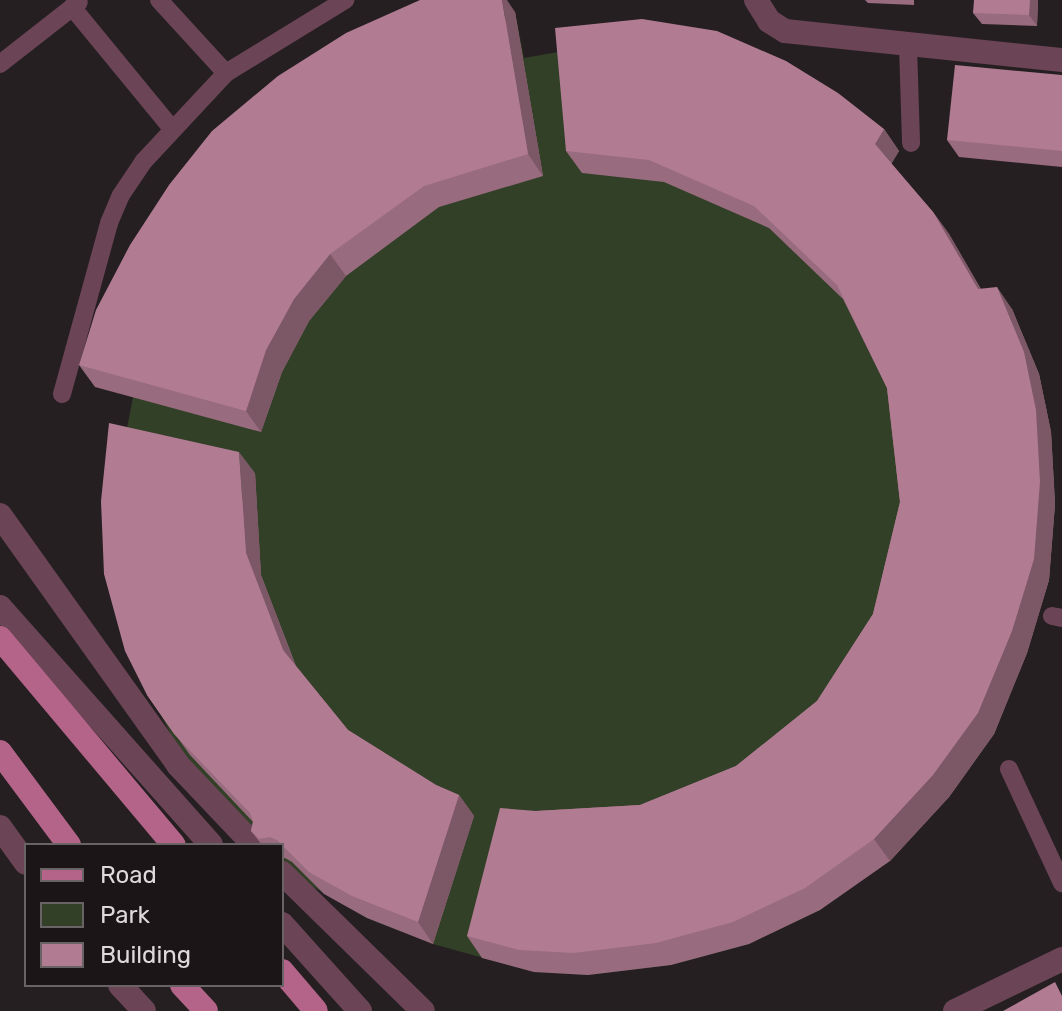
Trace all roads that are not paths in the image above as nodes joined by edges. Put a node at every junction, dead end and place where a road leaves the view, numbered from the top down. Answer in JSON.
{"nodes":[{"id":1,"x":159,"y":0,"type":"edge"},
{"id":2,"x":345,"y":0,"type":"edge"},
{"id":3,"x":756,"y":0,"type":"edge"},
{"id":4,"x":77,"y":4,"type":"edge"},
{"id":5,"x":908,"y":46,"type":"junction"},
{"id":6,"x":1062,"y":60,"type":"edge"},
{"id":7,"x":0,"y":64,"type":"edge"},
{"id":8,"x":226,"y":73,"type":"junction"},
{"id":9,"x":173,"y":130,"type":"junction"},
{"id":10,"x":911,"y":143,"type":"dead end"},
{"id":11,"x":62,"y":394,"type":"dead end"},
{"id":12,"x":0,"y":515,"type":"edge"},
{"id":13,"x":0,"y":607,"type":"edge"},
{"id":14,"x":0,"y":638,"type":"edge"},
{"id":15,"x":0,"y":752,"type":"edge"},
{"id":16,"x":1009,"y":769,"type":"dead end"},
{"id":17,"x":0,"y":827,"type":"edge"},
{"id":18,"x":68,"y":843,"type":"edge"},
{"id":19,"x":172,"y":843,"type":"edge"},
{"id":20,"x":209,"y":843,"type":"edge"},
{"id":21,"x":252,"y":843,"type":"edge"},
{"id":22,"x":24,"y":860,"type":"edge"},
{"id":23,"x":284,"y":875,"type":"edge"},
{"id":24,"x":1062,"y":883,"type":"edge"},
{"id":25,"x":284,"y":926,"type":"edge"},
{"id":26,"x":1062,"y":959,"type":"edge"},
{"id":27,"x":284,"y":973,"type":"edge"},
{"id":28,"x":122,"y":987,"type":"edge"},
{"id":29,"x":184,"y":987,"type":"edge"},
{"id":30,"x":144,"y":1011,"type":"edge"},
{"id":31,"x":206,"y":1011,"type":"edge"},
{"id":32,"x":316,"y":1011,"type":"edge"},
{"id":33,"x":360,"y":1011,"type":"edge"},
{"id":34,"x":423,"y":1011,"type":"edge"},
{"id":35,"x":955,"y":1011,"type":"edge"}],
"edges":[{"from":1,"to":8,"type":"lane"},
{"from":2,"to":8,"type":"lane"},
{"from":3,"to":5,"type":"street"},
{"from":4,"to":7,"type":"lane"},
{"from":4,"to":9,"type":"lane"},
{"from":5,"to":6,"type":"street"},
{"from":5,"to":10,"type":"lane"},
{"from":8,"to":9,"type":"lane"},
{"from":9,"to":11,"type":"lane"},
{"from":12,"to":21,"type":"street"},
{"from":13,"to":20,"type":"street"},
{"from":14,"to":19,"type":"main road"},
{"from":15,"to":18,"type":"main road"},
{"from":16,"to":24,"type":"lane"},
{"from":17,"to":22,"type":"street"},
{"from":23,"to":34,"type":"street"},
{"from":25,"to":33,"type":"street"},
{"from":26,"to":35,"type":"street"},
{"from":27,"to":32,"type":"main road"},
{"from":28,"to":30,"type":"street"},
{"from":29,"to":31,"type":"main road"}]}
